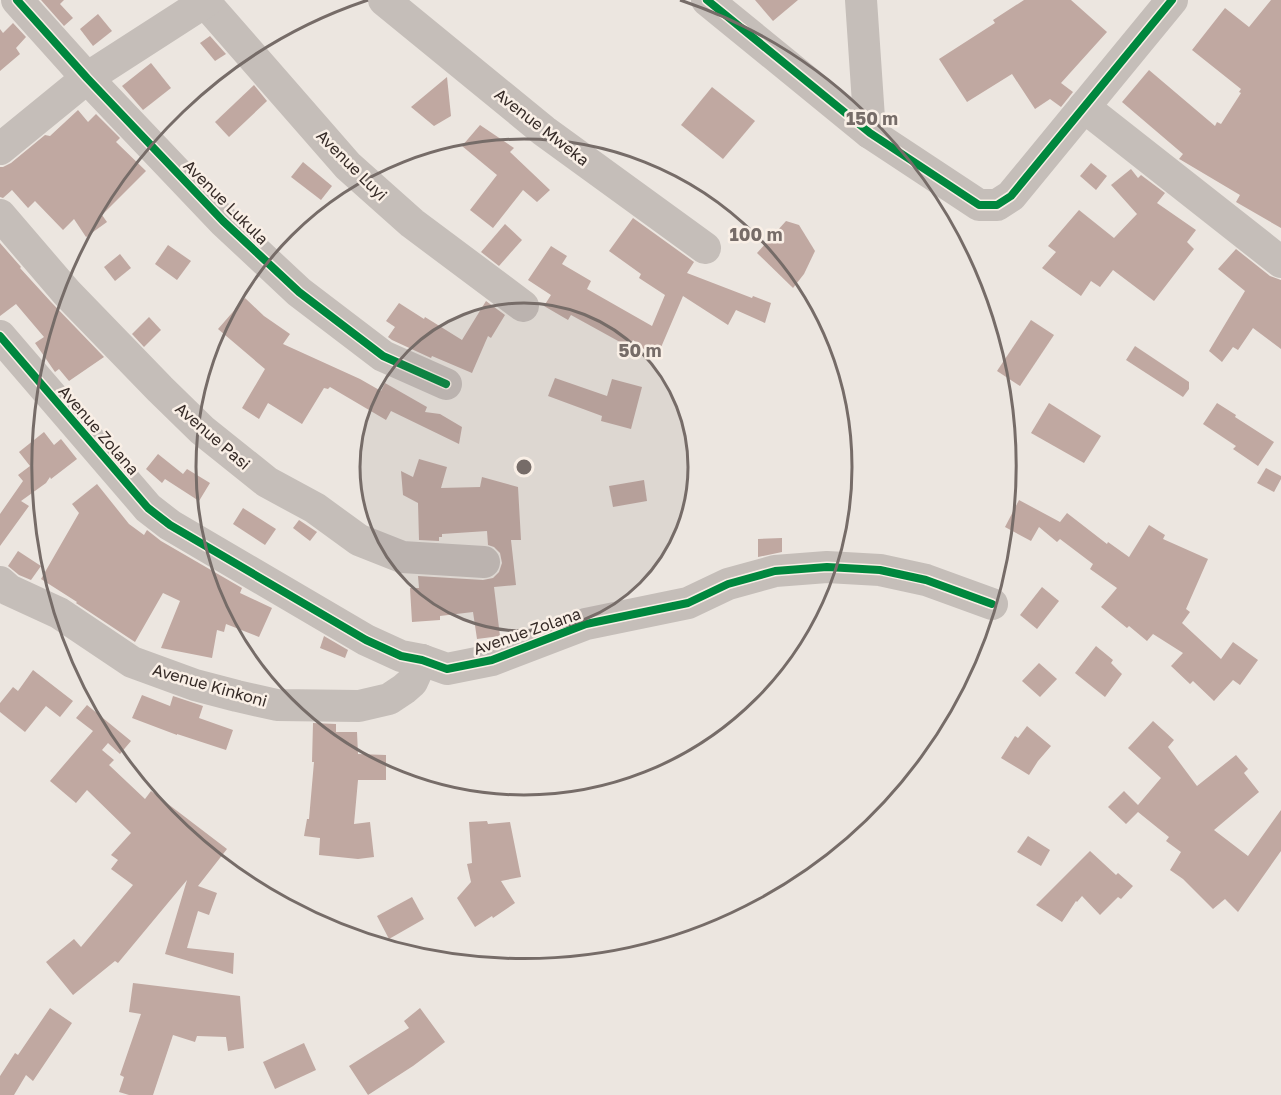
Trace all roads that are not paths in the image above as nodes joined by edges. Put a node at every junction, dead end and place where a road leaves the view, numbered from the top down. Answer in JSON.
{"nodes":[{"id":1,"x":17,"y":0,"type":"edge"},
{"id":2,"x":384,"y":0,"type":"edge"},
{"id":3,"x":707,"y":0,"type":"edge"},
{"id":4,"x":861,"y":0,"type":"edge"},
{"id":5,"x":1172,"y":0,"type":"edge"},
{"id":6,"x":206,"y":1,"type":"edge"},
{"id":7,"x":87,"y":78,"type":"junction"},
{"id":8,"x":1084,"y":108,"type":"junction"},
{"id":9,"x":870,"y":133,"type":"junction"},
{"id":10,"x":0,"y":149,"type":"edge"},
{"id":11,"x":0,"y":215,"type":"edge"},
{"id":12,"x":705,"y":248,"type":"dead end"},
{"id":13,"x":1281,"y":262,"type":"edge"},
{"id":14,"x":523,"y":306,"type":"dead end"},
{"id":15,"x":0,"y":336,"type":"edge"},
{"id":16,"x":446,"y":384,"type":"dead end"},
{"id":17,"x":484,"y":561,"type":"dead end"},
{"id":18,"x":0,"y":582,"type":"edge"},
{"id":19,"x":992,"y":604,"type":"dead end"},
{"id":20,"x":422,"y":660,"type":"junction"}],
"edges":[{"from":1,"to":7,"type":"street","name":"Avenue Lukula"},
{"from":2,"to":12,"type":"street","name":"Avenue Mweka"},
{"from":3,"to":9,"type":"street"},
{"from":4,"to":9,"type":"street"},
{"from":5,"to":8,"type":"street"},
{"from":6,"to":7,"type":"street"},
{"from":6,"to":14,"type":"street","name":"Avenue Luyi"},
{"from":7,"to":10,"type":"street"},
{"from":7,"to":16,"type":"street","name":"Avenue Lukula"},
{"from":8,"to":9,"type":"street"},
{"from":8,"to":13,"type":"street"},
{"from":11,"to":17,"type":"street","name":"Avenue Pasi"},
{"from":15,"to":20,"type":"street","name":"Avenue Zolana"},
{"from":18,"to":20,"type":"street","name":"Avenue Kinkoni"},
{"from":19,"to":20,"type":"street","name":"Avenue Zolana"}]}
